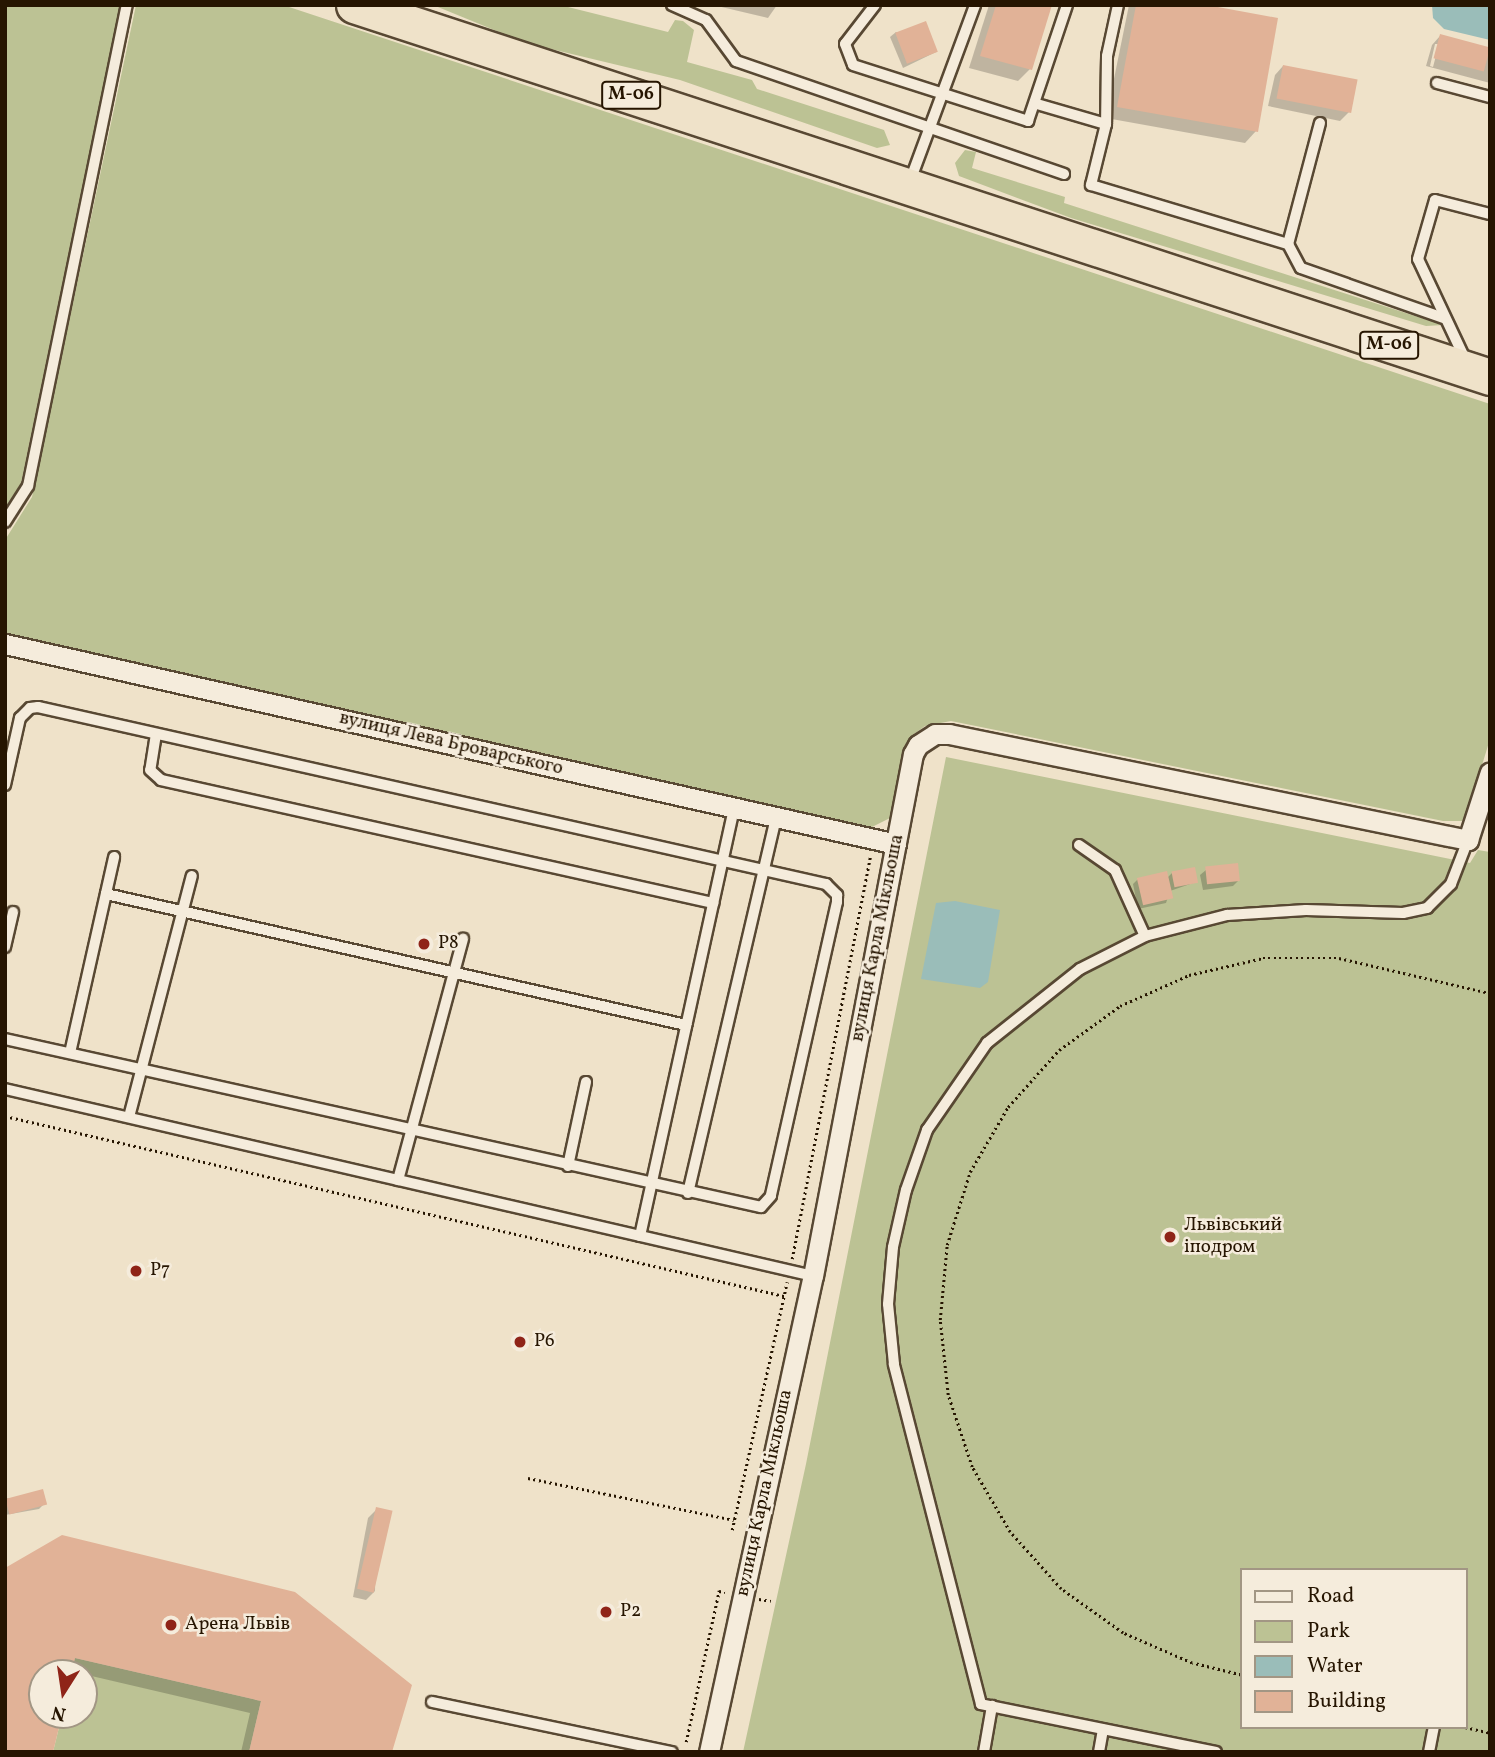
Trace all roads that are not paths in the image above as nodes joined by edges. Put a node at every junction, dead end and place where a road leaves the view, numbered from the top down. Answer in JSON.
{"nodes":[{"id":1,"x":127,"y":5,"type":"edge"},
{"id":2,"x":354,"y":5,"type":"edge"},
{"id":3,"x":672,"y":5,"type":"edge"},
{"id":4,"x":875,"y":5,"type":"edge"},
{"id":5,"x":975,"y":5,"type":"edge"},
{"id":6,"x":1067,"y":5,"type":"edge"},
{"id":7,"x":1118,"y":5,"type":"edge"},
{"id":8,"x":1437,"y":83,"type":"dead end"},
{"id":9,"x":941,"y":96,"type":"junction"},
{"id":10,"x":1490,"y":97,"type":"edge"},
{"id":11,"x":1037,"y":104,"type":"junction"},
{"id":12,"x":1320,"y":123,"type":"dead end"},
{"id":13,"x":1106,"y":124,"type":"junction"},
{"id":14,"x":929,"y":128,"type":"junction"},
{"id":15,"x":1064,"y":174,"type":"dead end"},
{"id":16,"x":908,"y":185,"type":"junction"},
{"id":17,"x":1490,"y":214,"type":"edge"},
{"id":18,"x":1288,"y":244,"type":"junction"},
{"id":19,"x":1444,"y":318,"type":"junction"},
{"id":20,"x":1480,"y":369,"type":"edge"},
{"id":21,"x":5,"y":522,"type":"edge"},
{"id":22,"x":5,"y":643,"type":"edge"},
{"id":23,"x":156,"y":734,"type":"junction"},
{"id":24,"x":1490,"y":772,"type":"edge"},
{"id":25,"x":5,"y":785,"type":"edge"},
{"id":26,"x":734,"y":808,"type":"junction"},
{"id":27,"x":776,"y":817,"type":"junction"},
{"id":28,"x":1468,"y":840,"type":"junction"},
{"id":29,"x":896,"y":844,"type":"junction"},
{"id":30,"x":1079,"y":845,"type":"dead end"},
{"id":31,"x":114,"y":858,"type":"dead end"},
{"id":32,"x":722,"y":861,"type":"junction"},
{"id":33,"x":764,"y":871,"type":"junction"},
{"id":34,"x":192,"y":876,"type":"dead end"},
{"id":35,"x":106,"y":894,"type":"junction"},
{"id":36,"x":713,"y":903,"type":"junction"},
{"id":37,"x":183,"y":911,"type":"junction"},
{"id":38,"x":13,"y":912,"type":"dead end"},
{"id":39,"x":1144,"y":936,"type":"junction"},
{"id":40,"x":463,"y":939,"type":"dead end"},
{"id":41,"x":5,"y":947,"type":"edge"},
{"id":42,"x":454,"y":972,"type":"junction"},
{"id":43,"x":686,"y":1025,"type":"junction"},
{"id":44,"x":5,"y":1039,"type":"edge"},
{"id":45,"x":70,"y":1054,"type":"junction"},
{"id":46,"x":142,"y":1070,"type":"junction"},
{"id":47,"x":586,"y":1082,"type":"dead end"},
{"id":48,"x":5,"y":1089,"type":"edge"},
{"id":49,"x":129,"y":1117,"type":"junction"},
{"id":50,"x":411,"y":1130,"type":"junction"},
{"id":51,"x":568,"y":1166,"type":"junction"},
{"id":52,"x":398,"y":1180,"type":"junction"},
{"id":53,"x":651,"y":1184,"type":"junction"},
{"id":54,"x":688,"y":1193,"type":"junction"},
{"id":55,"x":640,"y":1236,"type":"junction"},
{"id":56,"x":813,"y":1276,"type":"junction"},
{"id":57,"x":432,"y":1702,"type":"dead end"},
{"id":58,"x":992,"y":1706,"type":"junction"},
{"id":59,"x":1103,"y":1729,"type":"junction"},
{"id":60,"x":1434,"y":1729,"type":"edge"},
{"id":61,"x":672,"y":1752,"type":"edge"},
{"id":62,"x":709,"y":1752,"type":"edge"},
{"id":63,"x":984,"y":1752,"type":"edge"},
{"id":64,"x":1099,"y":1752,"type":"edge"},
{"id":65,"x":1216,"y":1752,"type":"edge"},
{"id":66,"x":1429,"y":1752,"type":"edge"}],
"edges":[{"from":1,"to":21,"type":"lane"},
{"from":2,"to":16,"type":"highway","number":"М-06"},
{"from":3,"to":14,"type":"lane"},
{"from":4,"to":9,"type":"lane"},
{"from":5,"to":9,"type":"lane"},
{"from":6,"to":11,"type":"lane"},
{"from":7,"to":13,"type":"lane"},
{"from":8,"to":10,"type":"lane"},
{"from":9,"to":11,"type":"lane"},
{"from":9,"to":14,"type":"lane"},
{"from":11,"to":13,"type":"lane"},
{"from":12,"to":18,"type":"lane"},
{"from":13,"to":18,"type":"lane"},
{"from":14,"to":15,"type":"lane"},
{"from":14,"to":16,"type":"lane"},
{"from":16,"to":20,"type":"highway","number":"М-06"},
{"from":17,"to":19,"type":"lane"},
{"from":18,"to":19,"type":"lane"},
{"from":19,"to":20,"type":"lane"},
{"from":22,"to":26,"type":"street","name":"вулиця Лева Броварського"},
{"from":23,"to":25,"type":"lane"},
{"from":23,"to":32,"type":"lane"},
{"from":23,"to":36,"type":"lane"},
{"from":24,"to":28,"type":"street"},
{"from":26,"to":27,"type":"street","name":"вулиця Лева Броварського"},
{"from":26,"to":32,"type":"lane"},
{"from":27,"to":29,"type":"street","name":"вулиця Лева Броварського"},
{"from":27,"to":33,"type":"lane"},
{"from":28,"to":29,"type":"street","name":"вулиця Карла Мікльоша"},
{"from":28,"to":39,"type":"lane"},
{"from":29,"to":56,"type":"street","name":"вулиця Карла Мікльоша"},
{"from":30,"to":39,"type":"lane"},
{"from":31,"to":35,"type":"lane"},
{"from":32,"to":33,"type":"lane"},
{"from":32,"to":36,"type":"lane"},
{"from":33,"to":54,"type":"lane"},
{"from":33,"to":54,"type":"lane"},
{"from":34,"to":37,"type":"lane"},
{"from":35,"to":37,"type":"lane"},
{"from":35,"to":45,"type":"lane"},
{"from":36,"to":43,"type":"lane"},
{"from":37,"to":42,"type":"lane"},
{"from":37,"to":46,"type":"lane"},
{"from":38,"to":41,"type":"lane"},
{"from":39,"to":58,"type":"lane"},
{"from":40,"to":42,"type":"lane"},
{"from":42,"to":43,"type":"lane"},
{"from":42,"to":50,"type":"lane"},
{"from":43,"to":53,"type":"lane"},
{"from":44,"to":45,"type":"lane"},
{"from":45,"to":46,"type":"lane"},
{"from":46,"to":49,"type":"lane"},
{"from":46,"to":50,"type":"lane"},
{"from":47,"to":51,"type":"lane"},
{"from":48,"to":49,"type":"lane"},
{"from":49,"to":52,"type":"lane"},
{"from":50,"to":51,"type":"lane"},
{"from":50,"to":52,"type":"lane"},
{"from":51,"to":53,"type":"lane"},
{"from":52,"to":55,"type":"lane"},
{"from":53,"to":54,"type":"lane"},
{"from":53,"to":55,"type":"lane"},
{"from":55,"to":56,"type":"lane"},
{"from":56,"to":62,"type":"street","name":"вулиця Карла Мікльоша"},
{"from":57,"to":61,"type":"lane"},
{"from":58,"to":59,"type":"lane"},
{"from":58,"to":63,"type":"lane"},
{"from":59,"to":64,"type":"lane"},
{"from":59,"to":65,"type":"lane"},
{"from":60,"to":66,"type":"lane"}]}
